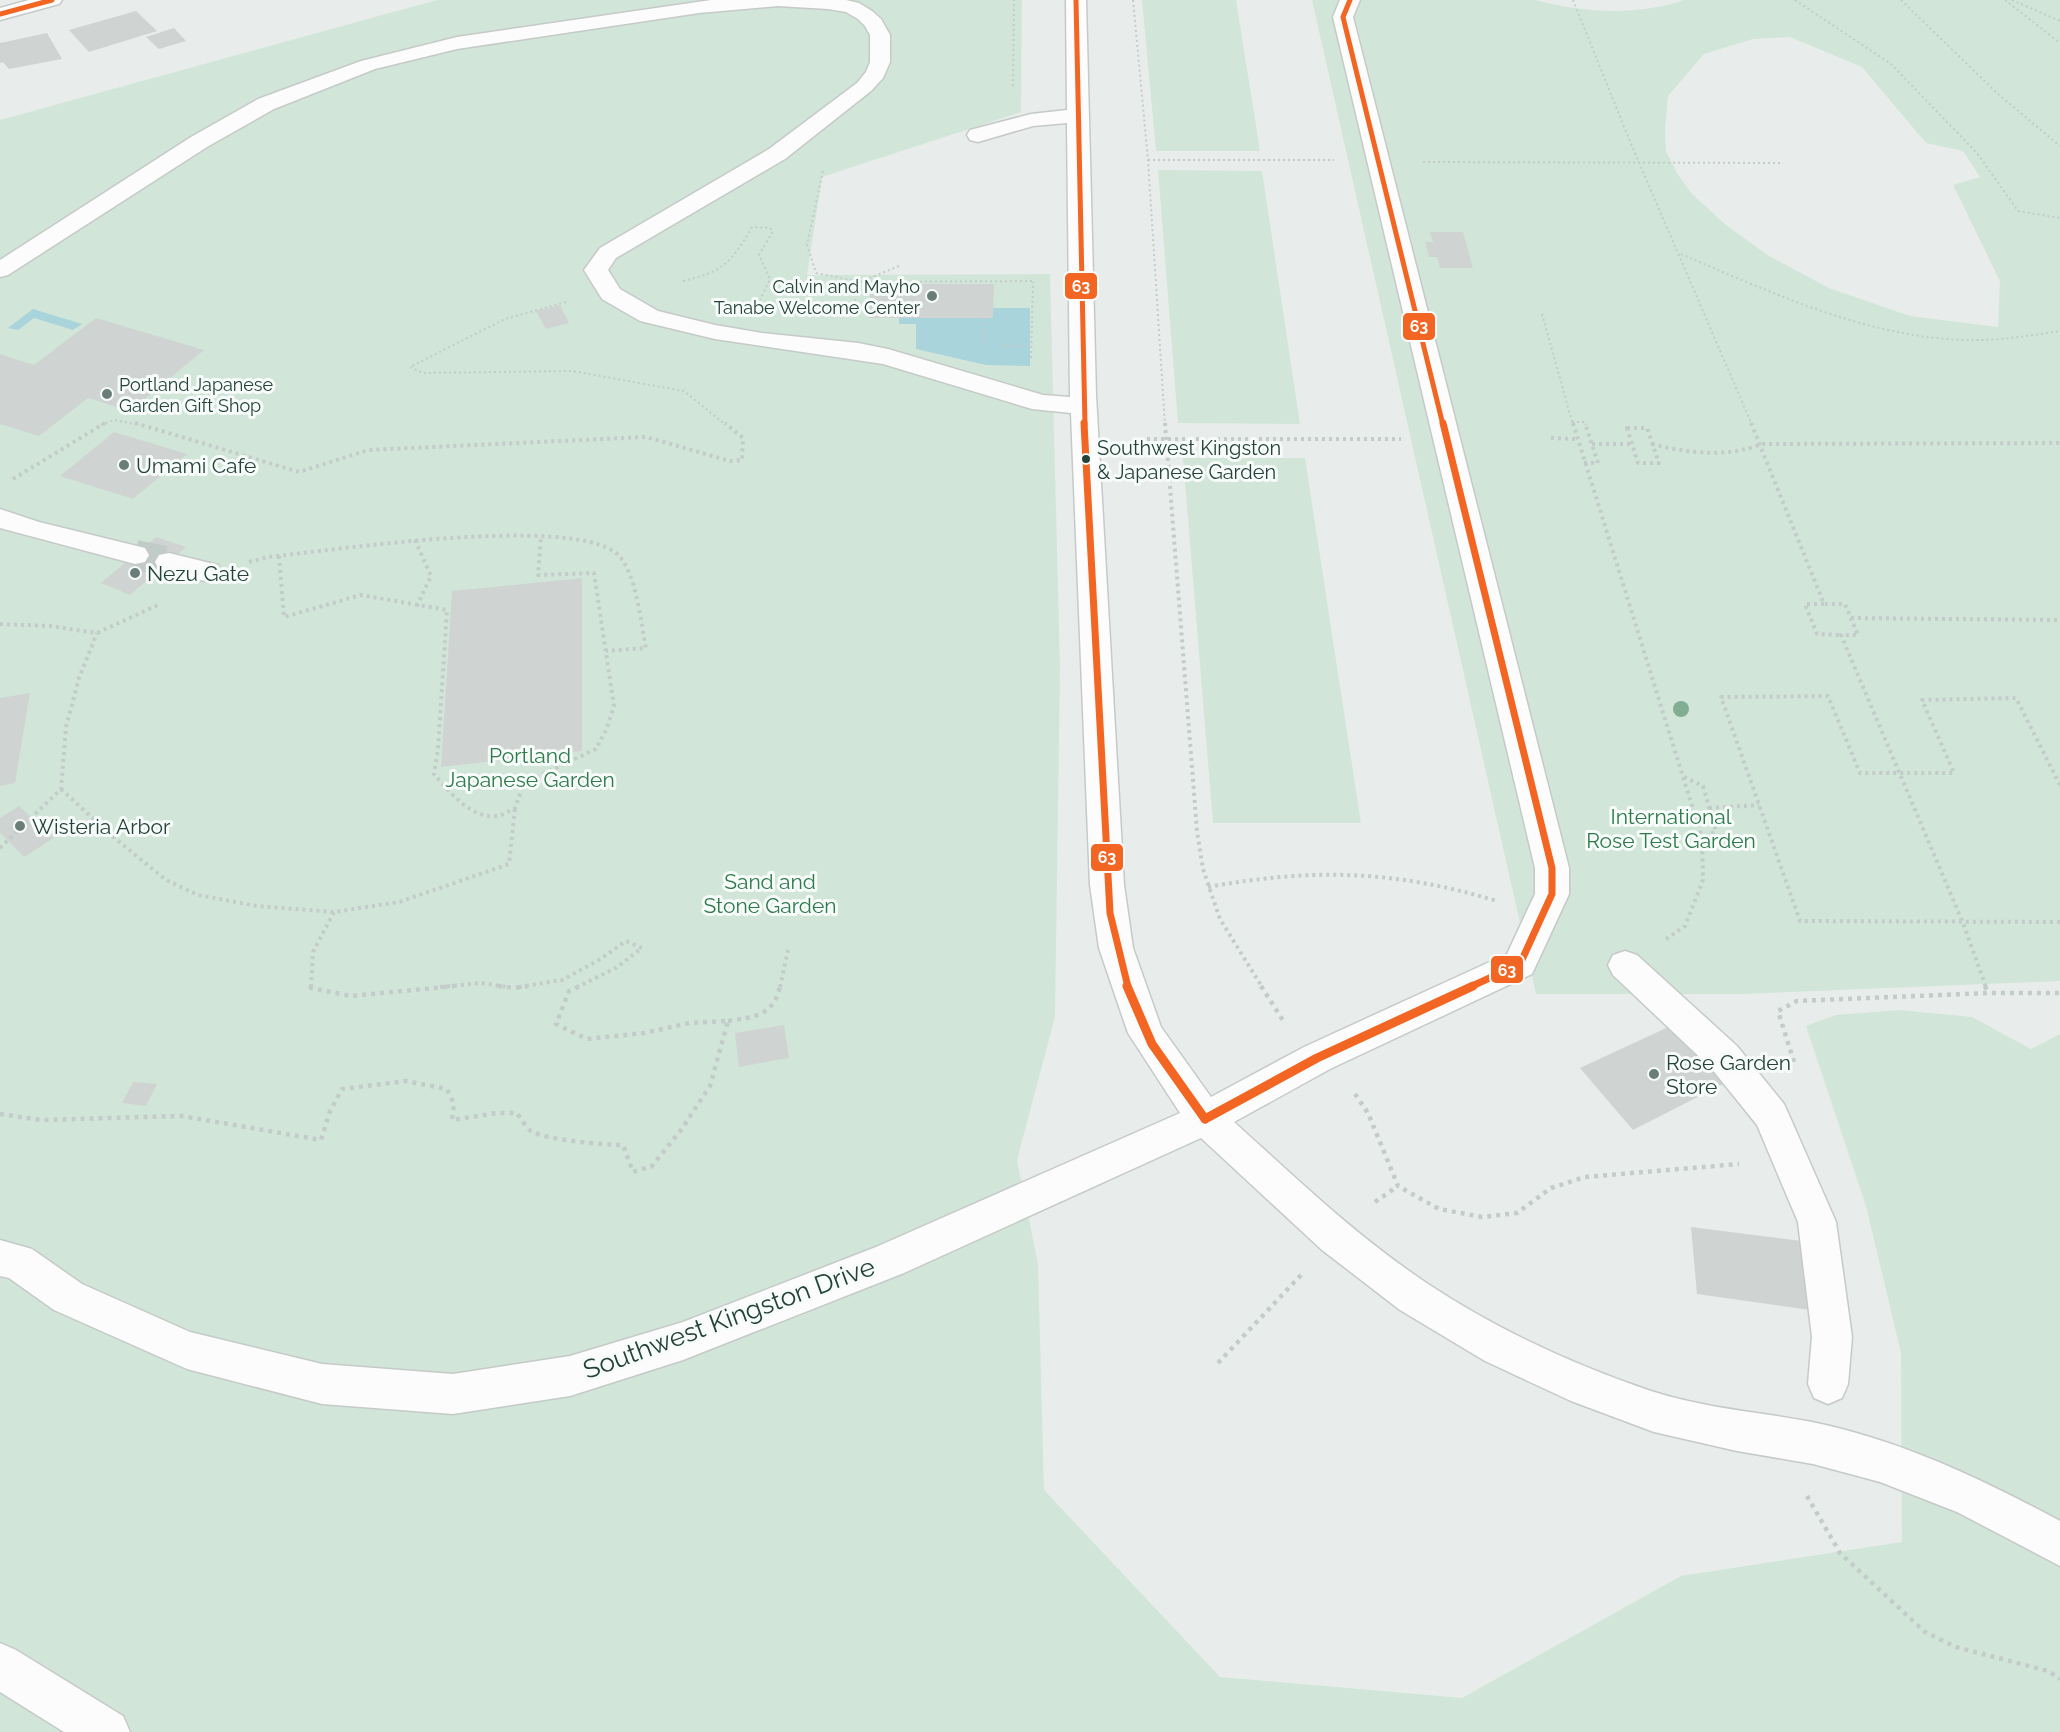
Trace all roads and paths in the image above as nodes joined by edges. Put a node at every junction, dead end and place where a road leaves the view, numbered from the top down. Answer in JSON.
{"nodes":[{"id":1,"x":52,"y":0,"type":"edge"},
{"id":2,"x":1014,"y":0,"type":"edge"},
{"id":3,"x":1076,"y":0,"type":"edge"},
{"id":4,"x":1133,"y":0,"type":"edge"},
{"id":5,"x":1350,"y":0,"type":"edge"},
{"id":6,"x":1573,"y":0,"type":"edge"},
{"id":7,"x":1795,"y":0,"type":"edge"},
{"id":8,"x":1901,"y":0,"type":"edge"},
{"id":9,"x":2005,"y":0,"type":"edge"},
{"id":10,"x":2012,"y":0,"type":"edge"},
{"id":11,"x":0,"y":14,"type":"edge"},
{"id":12,"x":2060,"y":21,"type":"edge"},
{"id":13,"x":2060,"y":43,"type":"edge"},
{"id":14,"x":1012,"y":92,"type":"dead end"},
{"id":15,"x":1077,"y":115,"type":"junction"},
{"id":16,"x":978,"y":135,"type":"dead end"},
{"id":17,"x":2060,"y":146,"type":"edge"},
{"id":18,"x":1148,"y":160,"type":"junction"},
{"id":19,"x":1335,"y":160,"type":"dead end"},
{"id":20,"x":1415,"y":162,"type":"dead end"},
{"id":21,"x":1639,"y":162,"type":"junction"},
{"id":22,"x":1783,"y":163,"type":"dead end"},
{"id":23,"x":823,"y":171,"type":"dead end"},
{"id":24,"x":2060,"y":218,"type":"edge"},
{"id":25,"x":1681,"y":253,"type":"junction"},
{"id":26,"x":899,"y":266,"type":"dead end"},
{"id":27,"x":0,"y":270,"type":"edge"},
{"id":28,"x":1033,"y":281,"type":"dead end"},
{"id":29,"x":860,"y":282,"type":"junction"},
{"id":30,"x":611,"y":294,"type":"junction"},
{"id":31,"x":759,"y":303,"type":"dead end"},
{"id":32,"x":1542,"y":314,"type":"dead end"},
{"id":33,"x":844,"y":315,"type":"dead end"},
{"id":34,"x":983,"y":318,"type":"dead end"},
{"id":35,"x":2060,"y":331,"type":"edge"},
{"id":36,"x":983,"y":346,"type":"dead end"},
{"id":37,"x":995,"y":346,"type":"dead end"},
{"id":38,"x":1030,"y":346,"type":"dead end"},
{"id":39,"x":1084,"y":406,"type":"junction"},
{"id":40,"x":1572,"y":422,"type":"junction"},
{"id":41,"x":1551,"y":438,"type":"dead end"},
{"id":42,"x":1406,"y":439,"type":"dead end"},
{"id":43,"x":1577,"y":439,"type":"junction"},
{"id":44,"x":1166,"y":440,"type":"junction"},
{"id":45,"x":2060,"y":443,"type":"edge"},
{"id":46,"x":1592,"y":444,"type":"junction"},
{"id":47,"x":1632,"y":444,"type":"junction"},
{"id":48,"x":1652,"y":444,"type":"junction"},
{"id":49,"x":1761,"y":444,"type":"junction"},
{"id":50,"x":1584,"y":463,"type":"junction"},
{"id":51,"x":10,"y":481,"type":"dead end"},
{"id":52,"x":0,"y":518,"type":"edge"},
{"id":53,"x":541,"y":536,"type":"junction"},
{"id":54,"x":415,"y":540,"type":"junction"},
{"id":55,"x":135,"y":555,"type":"tunnel mouth"},
{"id":56,"x":279,"y":556,"type":"junction"},
{"id":57,"x":169,"y":562,"type":"tunnel mouth"},
{"id":58,"x":208,"y":572,"type":"junction"},
{"id":59,"x":1824,"y":604,"type":"junction"},
{"id":60,"x":417,"y":606,"type":"junction"},
{"id":61,"x":1851,"y":618,"type":"junction"},
{"id":62,"x":2060,"y":620,"type":"edge"},
{"id":63,"x":0,"y":624,"type":"edge"},
{"id":64,"x":97,"y":633,"type":"junction"},
{"id":65,"x":1841,"y":635,"type":"junction"},
{"id":66,"x":606,"y":651,"type":"junction"},
{"id":67,"x":1899,"y":772,"type":"junction"},
{"id":68,"x":1684,"y":776,"type":"junction"},
{"id":69,"x":2060,"y":785,"type":"edge"},
{"id":70,"x":61,"y":789,"type":"junction"},
{"id":71,"x":1760,"y":805,"type":"junction"},
{"id":72,"x":515,"y":808,"type":"junction"},
{"id":73,"x":1709,"y":808,"type":"junction"},
{"id":74,"x":1702,"y":838,"type":"junction"},
{"id":75,"x":0,"y":848,"type":"edge"},
{"id":76,"x":1208,"y":888,"type":"junction"},
{"id":77,"x":1506,"y":904,"type":"dead end"},
{"id":78,"x":334,"y":912,"type":"junction"},
{"id":79,"x":2060,"y":922,"type":"edge"},
{"id":80,"x":1963,"y":923,"type":"junction"},
{"id":81,"x":788,"y":950,"type":"dead end"},
{"id":82,"x":1625,"y":965,"type":"joint"},
{"id":83,"x":1988,"y":993,"type":"junction"},
{"id":84,"x":2060,"y":993,"type":"edge"},
{"id":85,"x":728,"y":1021,"type":"junction"},
{"id":86,"x":1286,"y":1026,"type":"dead end"},
{"id":87,"x":1796,"y":1068,"type":"dead end"},
{"id":88,"x":1351,"y":1089,"type":"dead end"},
{"id":89,"x":0,"y":1114,"type":"edge"},
{"id":90,"x":1205,"y":1119,"type":"junction"},
{"id":91,"x":1790,"y":1160,"type":"junction"},
{"id":92,"x":1398,"y":1186,"type":"junction"},
{"id":93,"x":1367,"y":1207,"type":"dead end"},
{"id":94,"x":0,"y":1258,"type":"edge"},
{"id":95,"x":1307,"y":1269,"type":"dead end"},
{"id":96,"x":1218,"y":1363,"type":"dead end"},
{"id":97,"x":1828,"y":1384,"type":"dead end"},
{"id":98,"x":1805,"y":1493,"type":"dead end"},
{"id":99,"x":2060,"y":1544,"type":"edge"},
{"id":100,"x":0,"y":1666,"type":"edge"},
{"id":101,"x":2060,"y":1679,"type":"edge"},
{"id":102,"x":107,"y":1732,"type":"edge"}],
"edges":[{"from":1,"to":11,"type":"street"},
{"from":2,"to":14,"type":"path"},
{"from":3,"to":15,"type":"street"},
{"from":4,"to":18,"type":"path"},
{"from":5,"to":90,"type":"street","name":"Southwest Kingston Drive"},
{"from":6,"to":21,"type":"path"},
{"from":7,"to":24,"type":"path"},
{"from":8,"to":17,"type":"path"},
{"from":9,"to":13,"type":"path"},
{"from":10,"to":12,"type":"path"},
{"from":15,"to":16,"type":"street"},
{"from":15,"to":39,"type":"street"},
{"from":18,"to":19,"type":"path"},
{"from":18,"to":44,"type":"path"},
{"from":20,"to":21,"type":"path"},
{"from":21,"to":22,"type":"path"},
{"from":21,"to":25,"type":"path"},
{"from":23,"to":29,"type":"path"},
{"from":25,"to":35,"type":"path"},
{"from":25,"to":49,"type":"path"},
{"from":26,"to":29,"type":"path"},
{"from":27,"to":30,"type":"street"},
{"from":28,"to":29,"type":"path"},
{"from":29,"to":33,"type":"path"},
{"from":30,"to":31,"type":"path"},
{"from":30,"to":39,"type":"street"},
{"from":30,"to":51,"type":"path"},
{"from":32,"to":40,"type":"path"},
{"from":34,"to":36,"type":"path"},
{"from":37,"to":38,"type":"path"},
{"from":39,"to":90,"type":"street"},
{"from":40,"to":43,"type":"path"},
{"from":40,"to":46,"type":"path"},
{"from":41,"to":43,"type":"path"},
{"from":42,"to":44,"type":"path"},
{"from":43,"to":50,"type":"path"},
{"from":44,"to":76,"type":"path"},
{"from":45,"to":49,"type":"path"},
{"from":46,"to":47,"type":"path"},
{"from":46,"to":50,"type":"path"},
{"from":47,"to":48,"type":"path"},
{"from":47,"to":48,"type":"path"},
{"from":48,"to":49,"type":"path"},
{"from":49,"to":59,"type":"path"},
{"from":50,"to":68,"type":"path"},
{"from":52,"to":55,"type":"street"},
{"from":53,"to":54,"type":"path"},
{"from":53,"to":66,"type":"path"},
{"from":53,"to":66,"type":"path"},
{"from":54,"to":56,"type":"path"},
{"from":54,"to":60,"type":"path"},
{"from":56,"to":58,"type":"path"},
{"from":56,"to":60,"type":"path"},
{"from":57,"to":58,"type":"street"},
{"from":58,"to":64,"type":"path"},
{"from":59,"to":61,"type":"path"},
{"from":59,"to":65,"type":"path"},
{"from":60,"to":72,"type":"path"},
{"from":61,"to":62,"type":"path"},
{"from":61,"to":65,"type":"path"},
{"from":63,"to":64,"type":"path"},
{"from":64,"to":70,"type":"path"},
{"from":65,"to":67,"type":"path"},
{"from":66,"to":72,"type":"path"},
{"from":67,"to":69,"type":"path"},
{"from":67,"to":71,"type":"path"},
{"from":67,"to":80,"type":"path"},
{"from":68,"to":73,"type":"path"},
{"from":68,"to":74,"type":"path"},
{"from":70,"to":75,"type":"path"},
{"from":70,"to":78,"type":"path"},
{"from":71,"to":73,"type":"path"},
{"from":71,"to":80,"type":"path"},
{"from":72,"to":78,"type":"path"},
{"from":73,"to":74,"type":"path"},
{"from":74,"to":82,"type":"path"},
{"from":76,"to":77,"type":"path"},
{"from":76,"to":86,"type":"path"},
{"from":78,"to":85,"type":"path"},
{"from":79,"to":80,"type":"path"},
{"from":80,"to":83,"type":"path"},
{"from":81,"to":85,"type":"path"},
{"from":82,"to":91,"type":"street"},
{"from":83,"to":84,"type":"path"},
{"from":83,"to":87,"type":"path"},
{"from":85,"to":89,"type":"path"},
{"from":88,"to":92,"type":"path"},
{"from":90,"to":94,"type":"street","name":"Southwest Kingston Drive"},
{"from":90,"to":99,"type":"street"},
{"from":91,"to":92,"type":"path"},
{"from":91,"to":97,"type":"street"},
{"from":92,"to":93,"type":"path"},
{"from":95,"to":96,"type":"path"},
{"from":98,"to":101,"type":"path"},
{"from":100,"to":102,"type":"street"}]}
